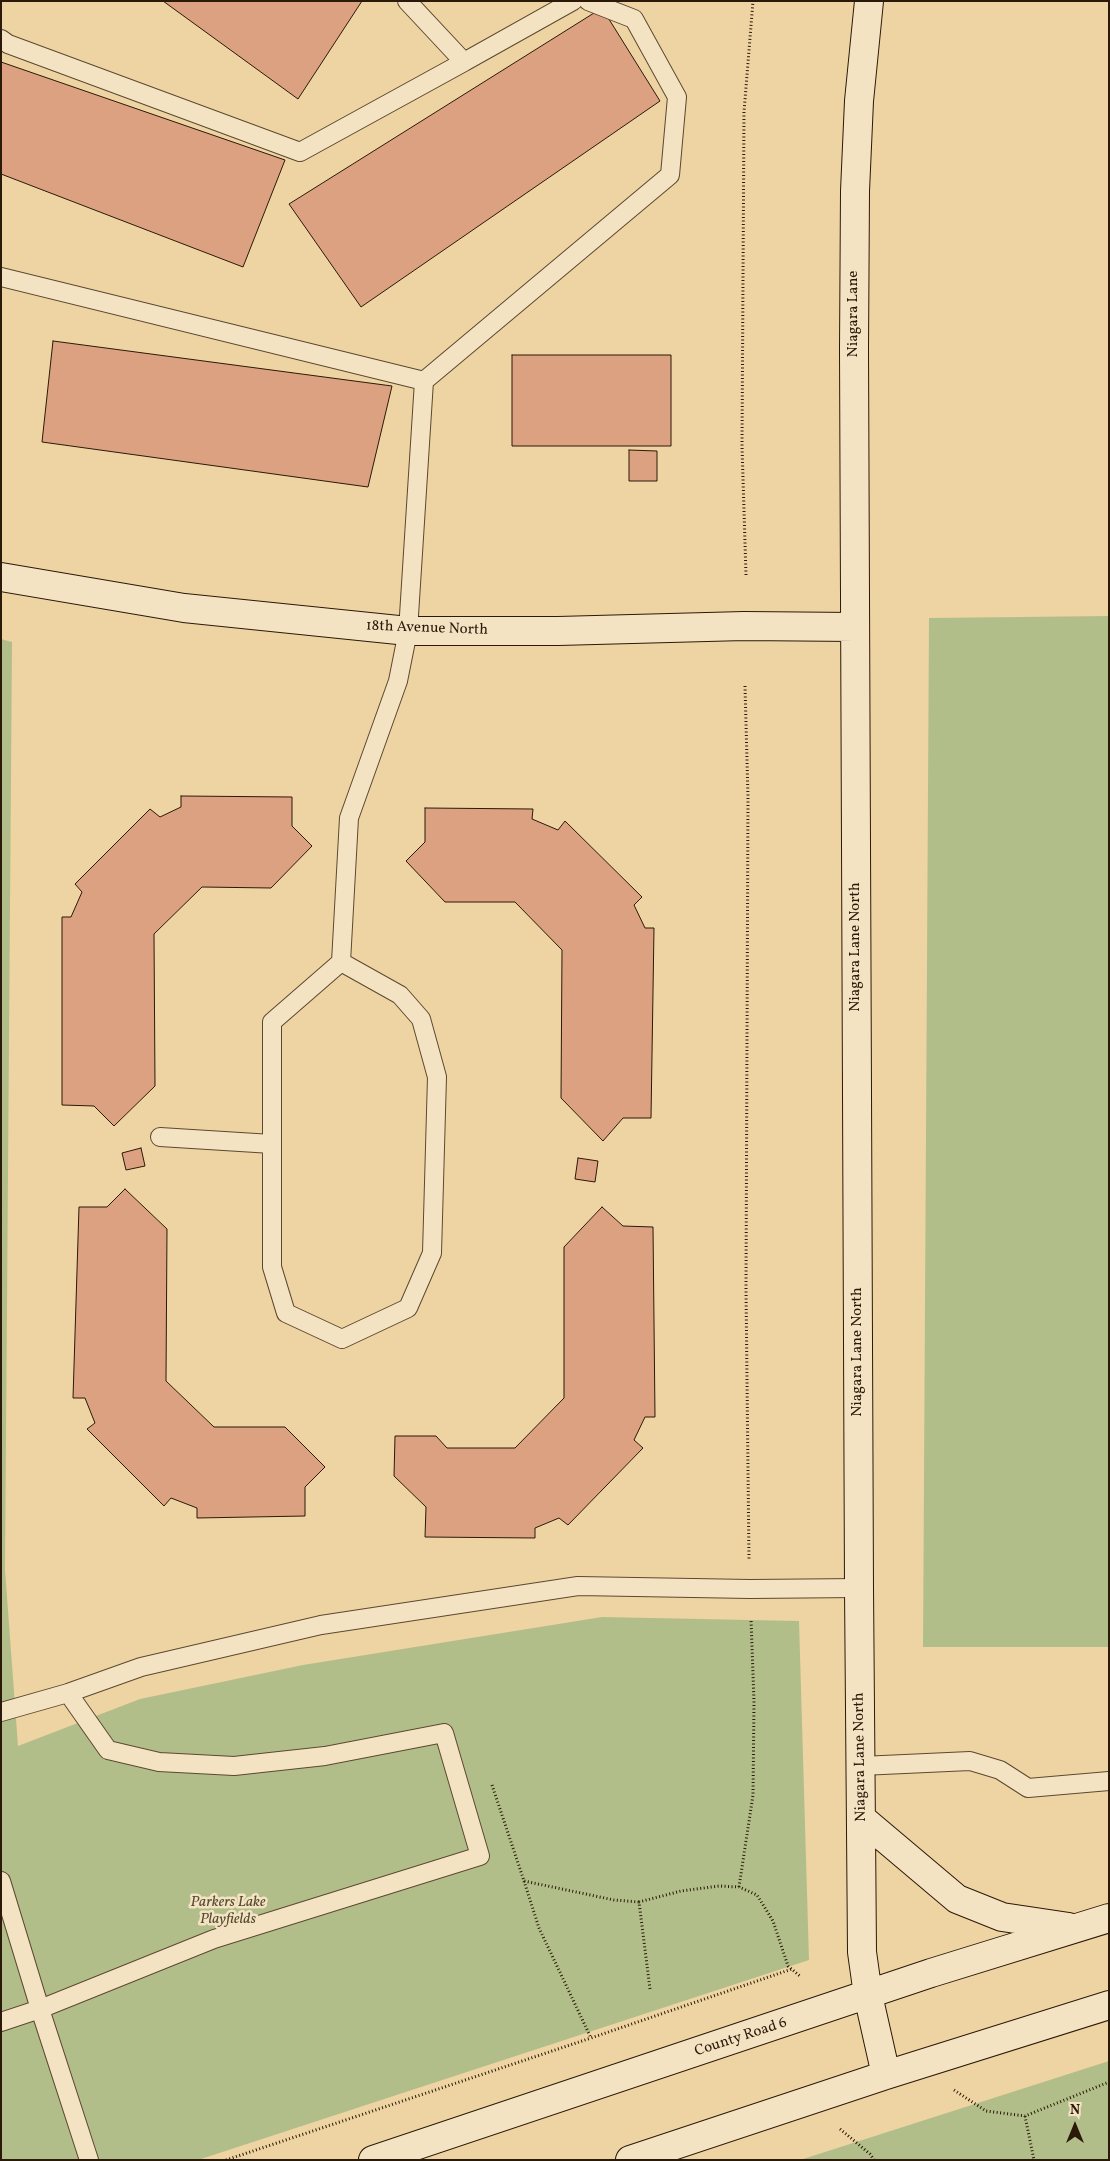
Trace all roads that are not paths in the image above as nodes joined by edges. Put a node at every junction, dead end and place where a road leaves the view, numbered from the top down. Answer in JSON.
{"nodes":[{"id":1,"x":407,"y":1,"type":"edge"},
{"id":2,"x":573,"y":1,"type":"edge"},
{"id":3,"x":588,"y":1,"type":"edge"},
{"id":4,"x":869,"y":1,"type":"edge"},
{"id":5,"x":1,"y":38,"type":"edge"},
{"id":6,"x":464,"y":62,"type":"junction"},
{"id":7,"x":1,"y":276,"type":"edge"},
{"id":8,"x":424,"y":381,"type":"junction"},
{"id":9,"x":1,"y":577,"type":"edge"},
{"id":10,"x":855,"y":626,"type":"junction"},
{"id":11,"x":408,"y":631,"type":"junction"},
{"id":12,"x":341,"y":962,"type":"junction"},
{"id":13,"x":160,"y":1137,"type":"dead end"},
{"id":14,"x":272,"y":1144,"type":"junction"},
{"id":15,"x":858,"y":1588,"type":"junction"},
{"id":16,"x":68,"y":1693,"type":"junction"},
{"id":17,"x":1,"y":1712,"type":"edge"},
{"id":18,"x":861,"y":1766,"type":"junction"},
{"id":19,"x":1109,"y":1781,"type":"edge"},
{"id":20,"x":861,"y":1818,"type":"junction"},
{"id":21,"x":1,"y":1881,"type":"edge"},
{"id":22,"x":1109,"y":1918,"type":"edge"},
{"id":23,"x":1075,"y":1928,"type":"junction"},
{"id":24,"x":868,"y":1995,"type":"junction"},
{"id":25,"x":1109,"y":2005,"type":"edge"},
{"id":26,"x":40,"y":2009,"type":"junction"},
{"id":27,"x":1,"y":2022,"type":"edge"},
{"id":28,"x":886,"y":2075,"type":"junction"},
{"id":29,"x":89,"y":2160,"type":"edge"},
{"id":30,"x":373,"y":2160,"type":"edge"},
{"id":31,"x":630,"y":2160,"type":"edge"}],
"edges":[{"from":1,"to":6,"type":"lane"},
{"from":2,"to":6,"type":"lane"},
{"from":3,"to":8,"type":"lane"},
{"from":4,"to":10,"type":"street","name":"Niagara Lane"},
{"from":5,"to":6,"type":"lane"},
{"from":7,"to":8,"type":"lane"},
{"from":8,"to":11,"type":"lane"},
{"from":9,"to":11,"type":"street","name":"18th Avenue North"},
{"from":10,"to":11,"type":"street","name":"18th Avenue North"},
{"from":10,"to":15,"type":"street","name":"Niagara Lane North"},
{"from":11,"to":12,"type":"lane"},
{"from":12,"to":14,"type":"lane"},
{"from":12,"to":14,"type":"lane"},
{"from":13,"to":14,"type":"lane"},
{"from":15,"to":16,"type":"lane"},
{"from":15,"to":18,"type":"street","name":"Niagara Lane North"},
{"from":16,"to":17,"type":"lane"},
{"from":16,"to":26,"type":"lane"},
{"from":18,"to":19,"type":"lane"},
{"from":18,"to":20,"type":"street","name":"Niagara Lane North"},
{"from":20,"to":23,"type":"street"},
{"from":20,"to":24,"type":"street","name":"Niagara Lane North"},
{"from":21,"to":26,"type":"lane"},
{"from":22,"to":23,"type":"street","name":"County Road 6"},
{"from":23,"to":24,"type":"street","name":"County Road 6"},
{"from":24,"to":28,"type":"street","name":"Niagara Lane North"},
{"from":24,"to":30,"type":"street","name":"County Road 6"},
{"from":25,"to":28,"type":"street"},
{"from":26,"to":27,"type":"lane"},
{"from":26,"to":29,"type":"lane"},
{"from":28,"to":31,"type":"street"}]}
